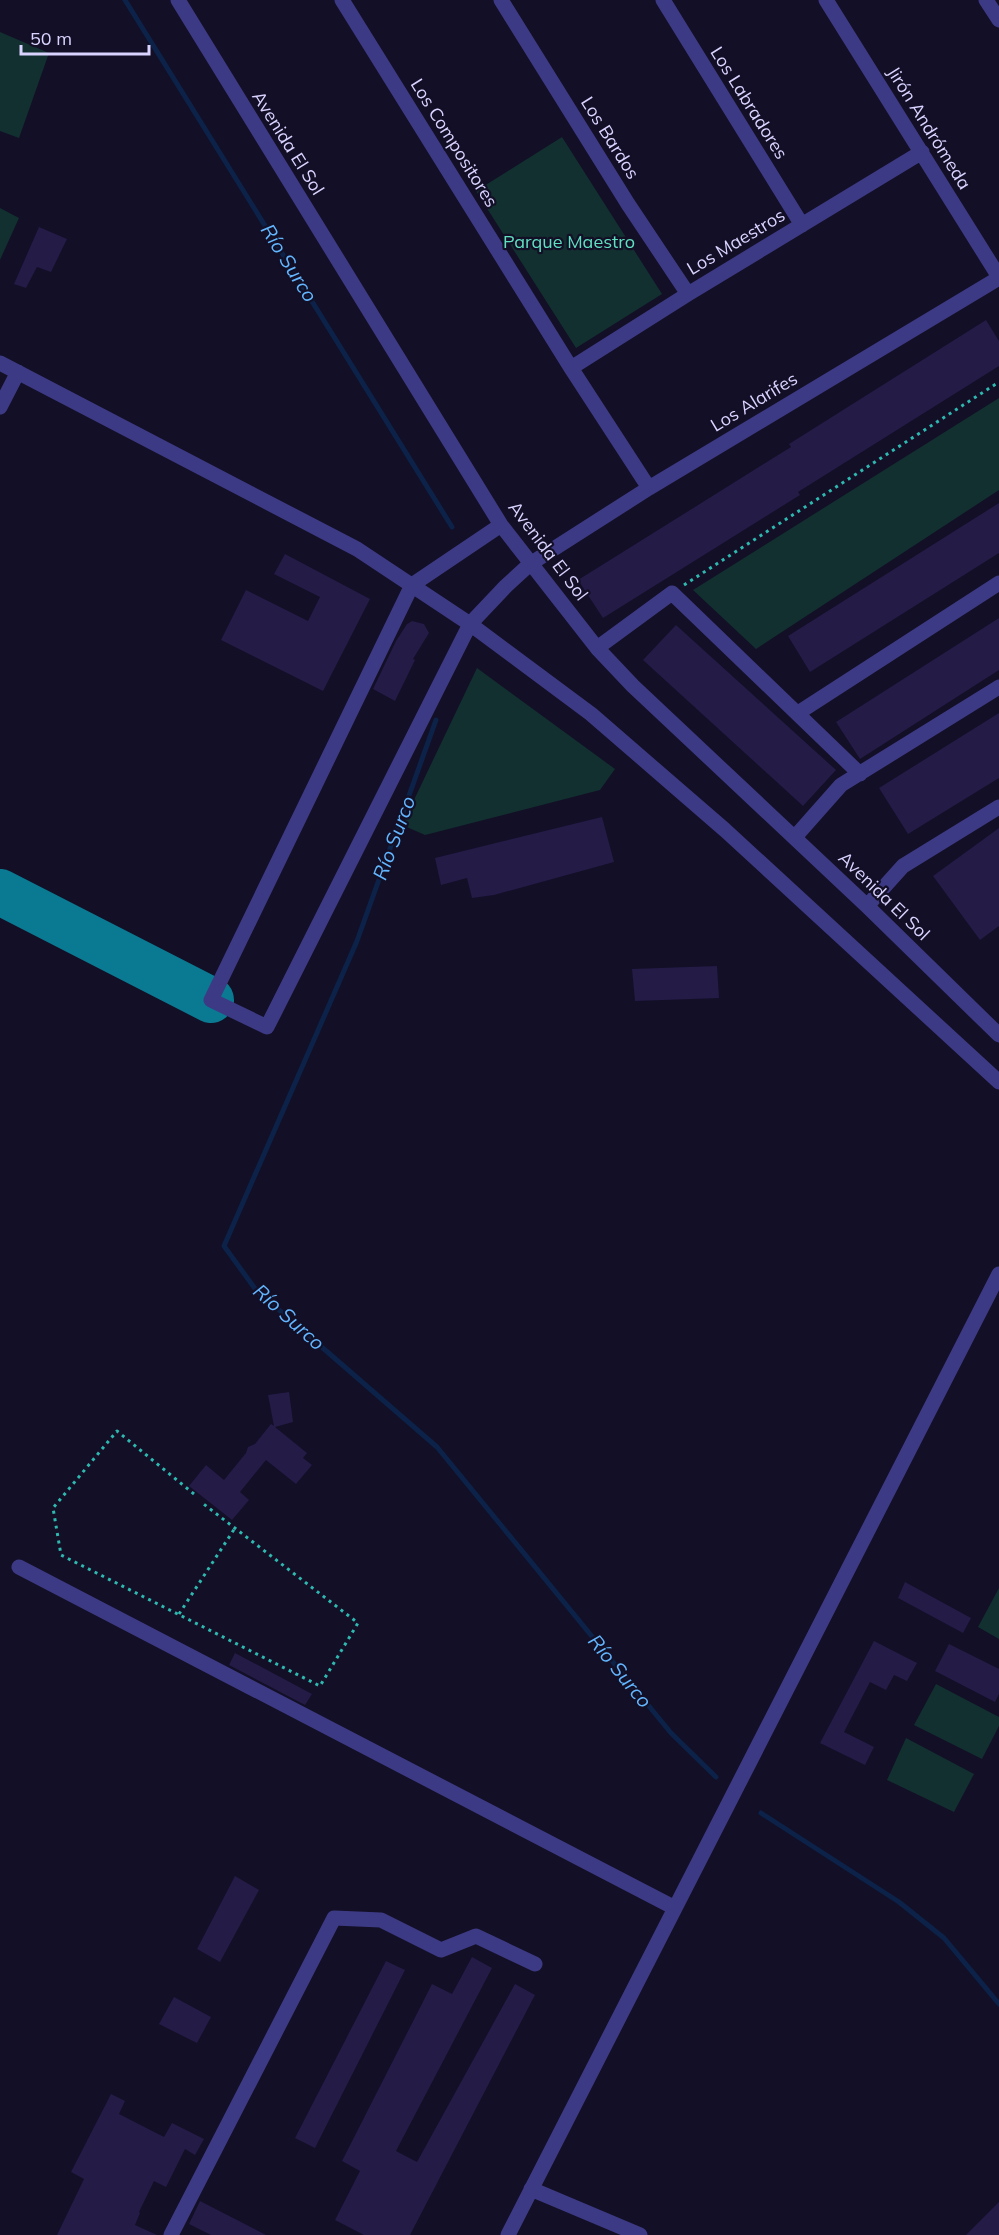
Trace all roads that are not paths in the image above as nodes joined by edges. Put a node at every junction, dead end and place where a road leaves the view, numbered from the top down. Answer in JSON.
{"nodes":[{"id":1,"x":178,"y":0,"type":"edge"},
{"id":2,"x":342,"y":0,"type":"edge"},
{"id":3,"x":501,"y":0,"type":"edge"},
{"id":4,"x":663,"y":0,"type":"edge"},
{"id":5,"x":826,"y":0,"type":"edge"},
{"id":6,"x":987,"y":0,"type":"edge"},
{"id":7,"x":999,"y":20,"type":"edge"},
{"id":8,"x":922,"y":153,"type":"junction"},
{"id":9,"x":802,"y":225,"type":"junction"},
{"id":10,"x":999,"y":277,"type":"edge"},
{"id":11,"x":688,"y":294,"type":"junction"},
{"id":12,"x":0,"y":363,"type":"edge"},
{"id":13,"x":571,"y":368,"type":"junction"},
{"id":14,"x":18,"y":372,"type":"junction"},
{"id":15,"x":0,"y":407,"type":"edge"},
{"id":16,"x":649,"y":488,"type":"junction"},
{"id":17,"x":501,"y":525,"type":"junction"},
{"id":18,"x":530,"y":564,"type":"junction"},
{"id":19,"x":999,"y":583,"type":"edge"},
{"id":20,"x":412,"y":585,"type":"junction"},
{"id":21,"x":471,"y":624,"type":"junction"},
{"id":22,"x":597,"y":648,"type":"junction"},
{"id":23,"x":999,"y":687,"type":"edge"},
{"id":24,"x":798,"y":713,"type":"junction"},
{"id":25,"x":860,"y":774,"type":"junction"},
{"id":26,"x":999,"y":807,"type":"edge"},
{"id":27,"x":795,"y":837,"type":"junction"},
{"id":28,"x":867,"y":906,"type":"junction"},
{"id":29,"x":999,"y":1035,"type":"edge"},
{"id":30,"x":999,"y":1082,"type":"edge"},
{"id":31,"x":999,"y":1274,"type":"edge"},
{"id":32,"x":19,"y":1567,"type":"dead end"},
{"id":33,"x":675,"y":1908,"type":"junction"},
{"id":34,"x":535,"y":1964,"type":"dead end"},
{"id":35,"x":531,"y":2189,"type":"junction"},
{"id":36,"x":171,"y":2235,"type":"edge"},
{"id":37,"x":507,"y":2235,"type":"edge"},
{"id":38,"x":640,"y":2235,"type":"edge"}],
"edges":[{"from":1,"to":17,"type":"street","name":"Avenida El Sol"},
{"from":2,"to":13,"type":"street","name":"Los Compositores"},
{"from":3,"to":11,"type":"street","name":"Los Bardos"},
{"from":4,"to":9,"type":"street","name":"Los Labradores"},
{"from":5,"to":8,"type":"street","name":"Jirón Andrómeda"},
{"from":6,"to":7,"type":"street"},
{"from":8,"to":9,"type":"street","name":"Los Maestros"},
{"from":8,"to":10,"type":"street","name":"Jirón Andrómeda"},
{"from":9,"to":11,"type":"street","name":"Los Maestros"},
{"from":10,"to":16,"type":"street","name":"Los Alarifes"},
{"from":11,"to":13,"type":"street","name":"Los Maestros"},
{"from":12,"to":14,"type":"street"},
{"from":13,"to":16,"type":"street","name":"Los Compositores"},
{"from":14,"to":15,"type":"street"},
{"from":14,"to":20,"type":"street"},
{"from":16,"to":18,"type":"street","name":"Los Alarifes"},
{"from":17,"to":18,"type":"street","name":"Avenida El Sol"},
{"from":17,"to":20,"type":"street"},
{"from":18,"to":21,"type":"street","name":"Los Alarifes"},
{"from":18,"to":22,"type":"street","name":"Avenida El Sol"},
{"from":19,"to":24,"type":"street"},
{"from":20,"to":21,"type":"street"},
{"from":20,"to":21,"type":"street","name":"Los Alarifes"},
{"from":21,"to":30,"type":"street"},
{"from":22,"to":24,"type":"street"},
{"from":22,"to":27,"type":"street","name":"Avenida El Sol"},
{"from":23,"to":25,"type":"street"},
{"from":24,"to":25,"type":"street"},
{"from":25,"to":27,"type":"street"},
{"from":26,"to":28,"type":"street"},
{"from":27,"to":28,"type":"street","name":"Avenida El Sol"},
{"from":28,"to":29,"type":"street","name":"Avenida El Sol"},
{"from":31,"to":33,"type":"street"},
{"from":32,"to":33,"type":"street"},
{"from":33,"to":35,"type":"street"},
{"from":34,"to":36,"type":"street"},
{"from":35,"to":37,"type":"street"},
{"from":35,"to":38,"type":"street"}]}
